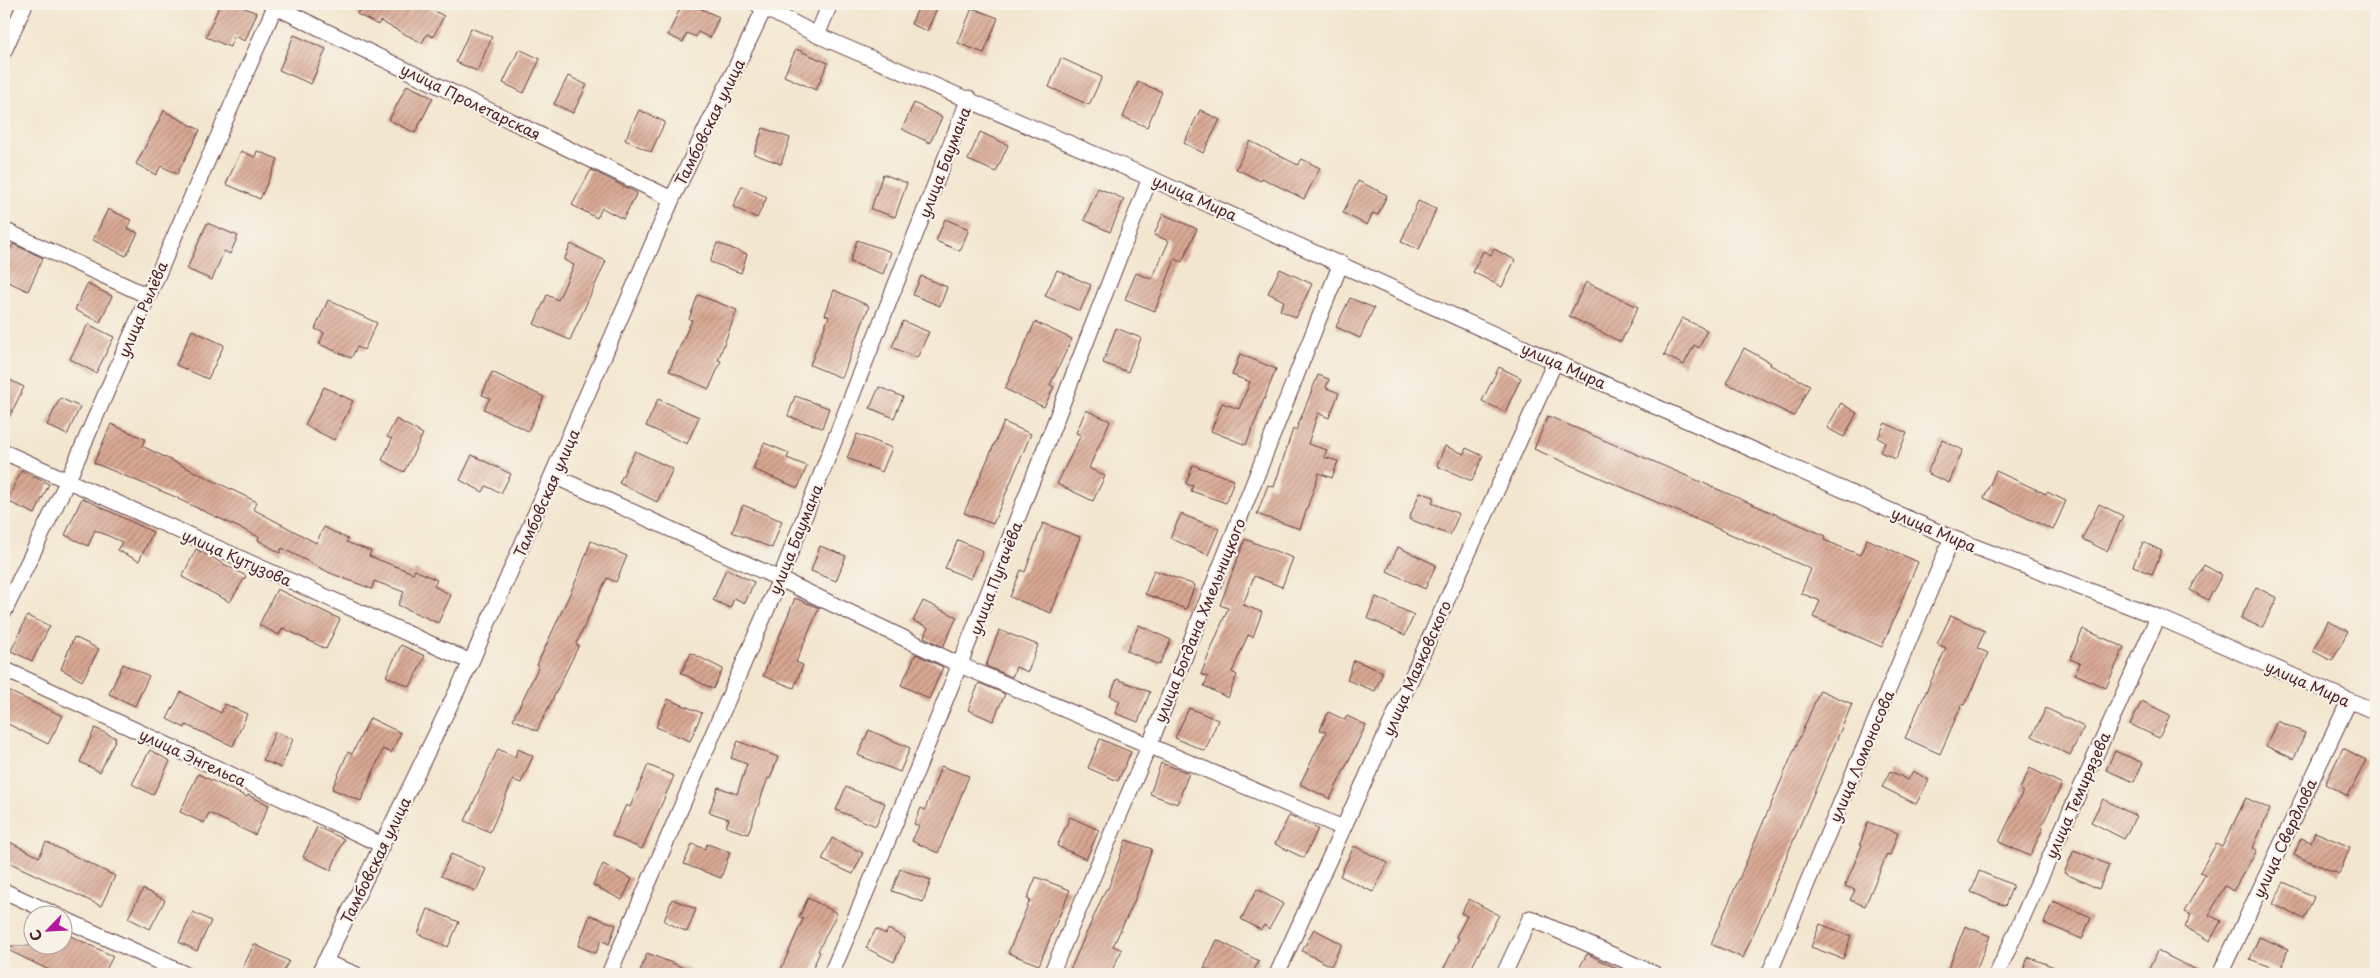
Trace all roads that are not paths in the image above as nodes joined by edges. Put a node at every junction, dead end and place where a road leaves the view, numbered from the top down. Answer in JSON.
{"nodes":[{"id":1,"x":25,"y":4,"type":"edge"},
{"id":2,"x":273,"y":4,"type":"edge"},
{"id":3,"x":830,"y":4,"type":"edge"},
{"id":4,"x":761,"y":5,"type":"edge"},
{"id":5,"x":817,"y":35,"type":"junction"},
{"id":6,"x":4,"y":51,"type":"edge"},
{"id":7,"x":969,"y":98,"type":"junction"},
{"id":8,"x":1150,"y":178,"type":"junction"},
{"id":9,"x":672,"y":199,"type":"junction"},
{"id":10,"x":4,"y":230,"type":"edge"},
{"id":11,"x":1340,"y":262,"type":"junction"},
{"id":12,"x":148,"y":296,"type":"junction"},
{"id":13,"x":1555,"y":362,"type":"junction"},
{"id":14,"x":4,"y":452,"type":"edge"},
{"id":15,"x":554,"y":476,"type":"junction"},
{"id":16,"x":68,"y":480,"type":"junction"},
{"id":17,"x":1952,"y":538,"type":"junction"},
{"id":18,"x":780,"y":579,"type":"junction"},
{"id":19,"x":4,"y":612,"type":"edge"},
{"id":20,"x":2158,"y":617,"type":"junction"},
{"id":21,"x":471,"y":662,"type":"junction"},
{"id":22,"x":960,"y":665,"type":"junction"},
{"id":23,"x":4,"y":669,"type":"edge"},
{"id":24,"x":2349,"y":702,"type":"junction"},
{"id":25,"x":2376,"y":712,"type":"edge"},
{"id":26,"x":1150,"y":744,"type":"junction"},
{"id":27,"x":1343,"y":828,"type":"junction"},
{"id":28,"x":382,"y":845,"type":"junction"},
{"id":29,"x":4,"y":891,"type":"edge"},
{"id":30,"x":36,"y":906,"type":"edge"},
{"id":31,"x":72,"y":923,"type":"edge"},
{"id":32,"x":322,"y":968,"type":"edge"},
{"id":33,"x":185,"y":974,"type":"edge"},
{"id":34,"x":355,"y":974,"type":"edge"},
{"id":35,"x":609,"y":974,"type":"edge"},
{"id":36,"x":831,"y":974,"type":"edge"},
{"id":37,"x":1051,"y":974,"type":"edge"},
{"id":38,"x":1277,"y":974,"type":"edge"},
{"id":39,"x":1504,"y":974,"type":"edge"},
{"id":40,"x":1655,"y":974,"type":"edge"},
{"id":41,"x":1769,"y":974,"type":"edge"},
{"id":42,"x":1997,"y":974,"type":"edge"},
{"id":43,"x":2220,"y":974,"type":"edge"}],
"edges":[{"from":1,"to":6,"type":"street"},
{"from":2,"to":9,"type":"street","name":"улица Пролетарская"},
{"from":2,"to":12,"type":"street","name":"улица Рылёва"},
{"from":3,"to":5,"type":"street"},
{"from":4,"to":5,"type":"street","name":"улица Мира"},
{"from":4,"to":9,"type":"street","name":"Тамбовская улица"},
{"from":5,"to":7,"type":"street","name":"улица Мира"},
{"from":7,"to":8,"type":"street","name":"улица Мира"},
{"from":7,"to":18,"type":"street","name":"улица Баумана"},
{"from":8,"to":11,"type":"street","name":"улица Мира"},
{"from":8,"to":22,"type":"street","name":"улица Пугачёва"},
{"from":9,"to":15,"type":"street","name":"Тамбовская улица"},
{"from":10,"to":12,"type":"street"},
{"from":11,"to":13,"type":"street","name":"улица Мира"},
{"from":11,"to":26,"type":"street","name":"улица Богдана Хмельницкого"},
{"from":12,"to":16,"type":"street","name":"улица Рылёва"},
{"from":13,"to":17,"type":"street","name":"улица Мира"},
{"from":13,"to":27,"type":"street","name":"улица Маяковского"},
{"from":14,"to":16,"type":"street","name":"улица Кутузова"},
{"from":15,"to":18,"type":"street"},
{"from":15,"to":21,"type":"street","name":"Тамбовская улица"},
{"from":16,"to":19,"type":"street","name":"улица Рылёва"},
{"from":16,"to":21,"type":"street","name":"улица Кутузова"},
{"from":17,"to":20,"type":"street","name":"улица Мира"},
{"from":17,"to":41,"type":"street","name":"улица Ломоносова"},
{"from":18,"to":22,"type":"street"},
{"from":18,"to":35,"type":"street","name":"улица Баумана"},
{"from":20,"to":24,"type":"street","name":"улица Мира"},
{"from":20,"to":42,"type":"street","name":"улица Темирязева"},
{"from":21,"to":28,"type":"street","name":"Тамбовская улица"},
{"from":22,"to":26,"type":"street"},
{"from":22,"to":36,"type":"street","name":"улица Пугачёва"},
{"from":23,"to":28,"type":"street","name":"улица Энгельса"},
{"from":24,"to":25,"type":"street","name":"улица Мира"},
{"from":24,"to":43,"type":"street","name":"улица Свердлова"},
{"from":26,"to":27,"type":"street"},
{"from":26,"to":37,"type":"street","name":"улица Богдана Хмельницкого"},
{"from":27,"to":38,"type":"street","name":"улица Маяковского"},
{"from":28,"to":32,"type":"street","name":"Тамбовская улица"},
{"from":29,"to":30,"type":"street"},
{"from":31,"to":33,"type":"street"},
{"from":32,"to":34,"type":"street"},
{"from":39,"to":40,"type":"street"}]}
